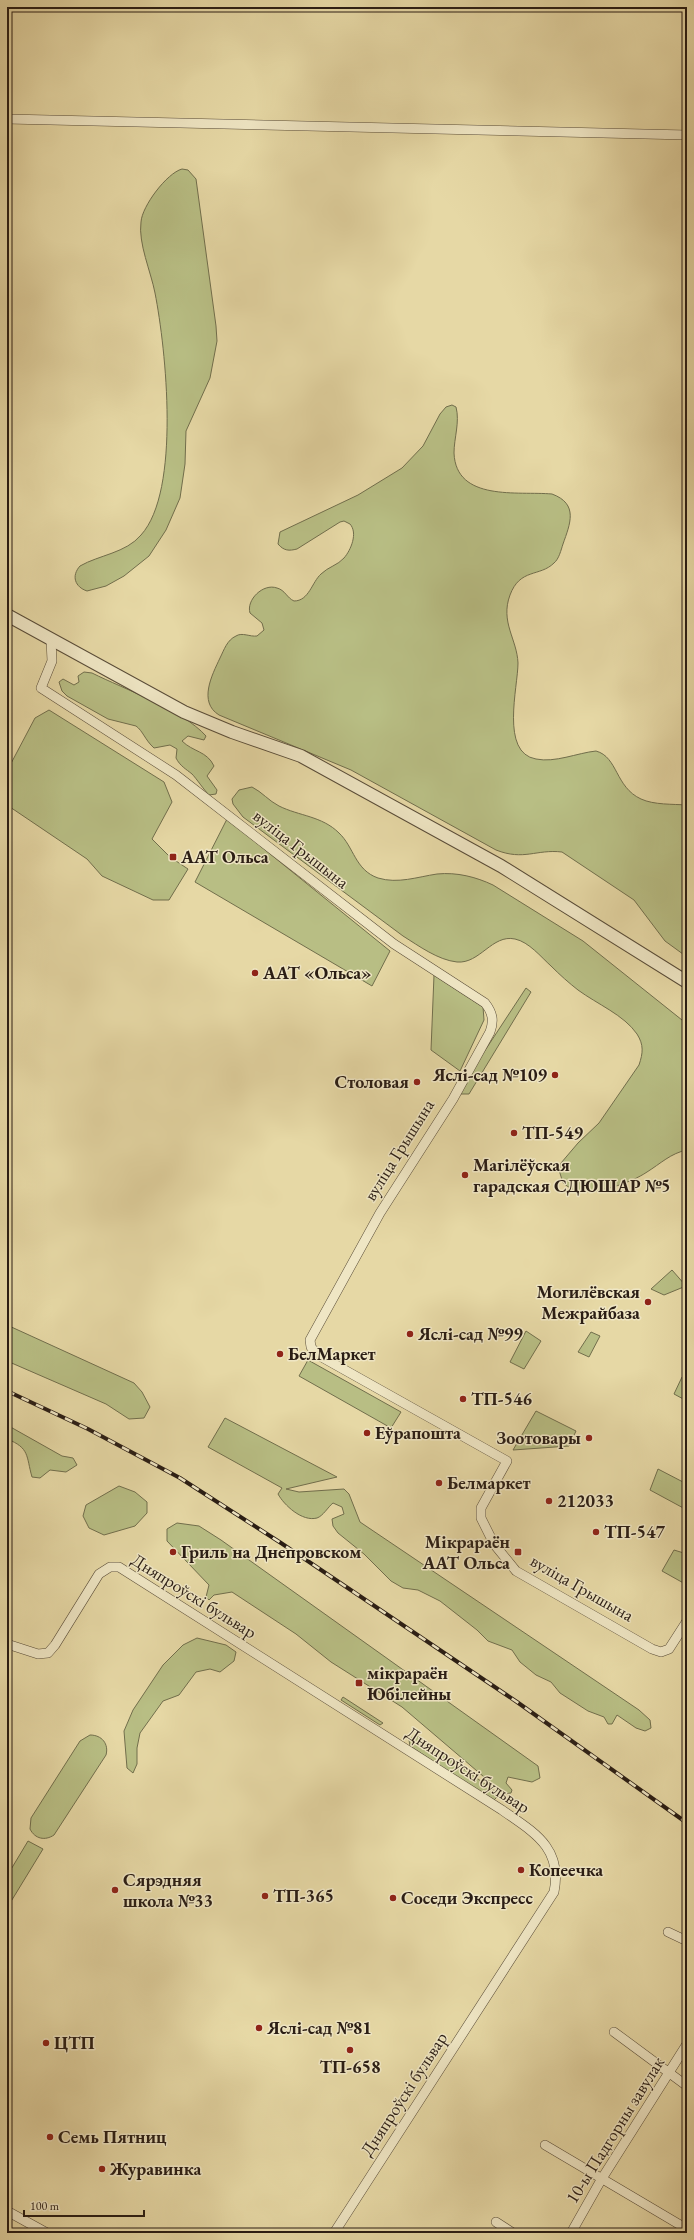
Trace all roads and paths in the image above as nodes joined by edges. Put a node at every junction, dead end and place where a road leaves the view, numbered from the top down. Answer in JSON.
{"nodes":[{"id":1,"x":7,"y":119,"type":"edge"},
{"id":2,"x":687,"y":135,"type":"edge"},
{"id":3,"x":7,"y":615,"type":"edge"},
{"id":4,"x":51,"y":640,"type":"junction"},
{"id":5,"x":687,"y":982,"type":"edge"},
{"id":6,"x":687,"y":1621,"type":"edge"},
{"id":7,"x":7,"y":1644,"type":"edge"},
{"id":8,"x":668,"y":1932,"type":"dead end"},
{"id":9,"x":687,"y":1940,"type":"edge"},
{"id":10,"x":614,"y":2032,"type":"dead end"},
{"id":11,"x":687,"y":2044,"type":"edge"},
{"id":12,"x":668,"y":2073,"type":"junction"},
{"id":13,"x":687,"y":2086,"type":"edge"},
{"id":14,"x":545,"y":2145,"type":"dead end"},
{"id":15,"x":601,"y":2180,"type":"junction"},
{"id":16,"x":7,"y":2211,"type":"edge"},
{"id":17,"x":496,"y":2222,"type":"dead end"},
{"id":18,"x":685,"y":2229,"type":"edge"},
{"id":19,"x":47,"y":2233,"type":"edge"},
{"id":20,"x":334,"y":2233,"type":"edge"},
{"id":21,"x":513,"y":2233,"type":"edge"},
{"id":22,"x":571,"y":2233,"type":"edge"}],
"edges":[{"from":1,"to":2,"type":"street"},
{"from":3,"to":4,"type":"street"},
{"from":4,"to":5,"type":"street"},
{"from":4,"to":6,"type":"street","name":"вуліца Грышына"},
{"from":7,"to":20,"type":"street","name":"Дняпроўскі бульвар"},
{"from":8,"to":9,"type":"street"},
{"from":10,"to":12,"type":"street"},
{"from":11,"to":12,"type":"street","name":"10-ы Падгорны завулак"},
{"from":12,"to":13,"type":"street"},
{"from":12,"to":15,"type":"street","name":"10-ы Падгорны завулак"},
{"from":14,"to":15,"type":"street"},
{"from":15,"to":18,"type":"street"},
{"from":15,"to":22,"type":"street","name":"10-ы Падгорны завулак"},
{"from":16,"to":19,"type":"street"},
{"from":17,"to":21,"type":"street"}]}
